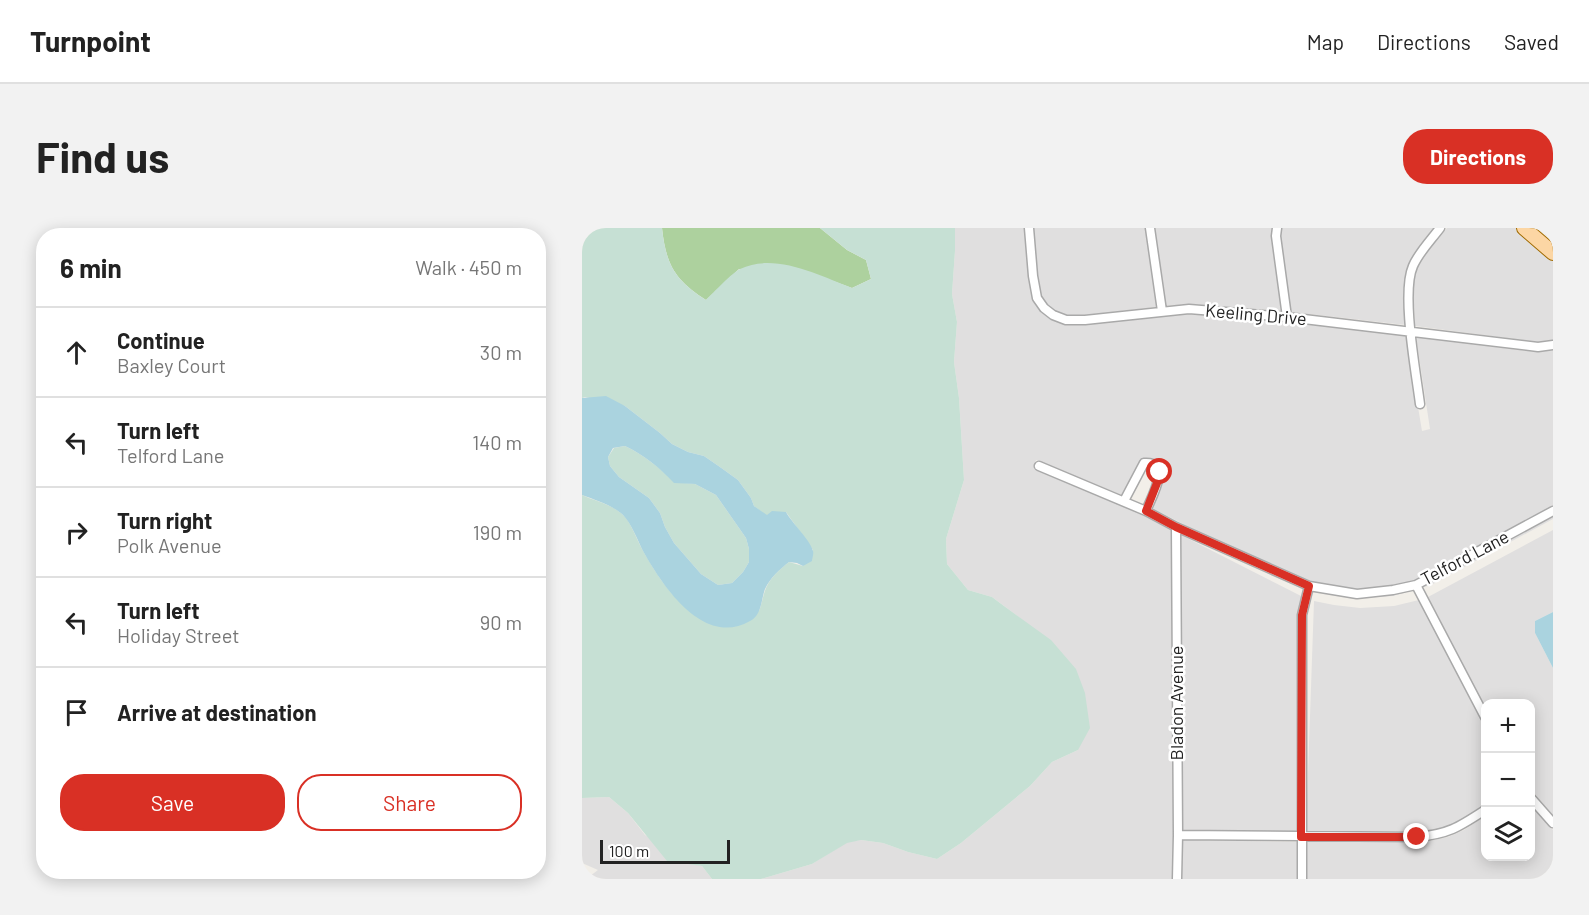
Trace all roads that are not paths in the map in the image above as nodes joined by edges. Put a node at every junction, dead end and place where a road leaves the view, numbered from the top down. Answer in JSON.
{"nodes":[{"id":1,"x":1029,"y":228,"type":"edge"},
{"id":2,"x":1150,"y":228,"type":"edge"},
{"id":3,"x":1277,"y":228,"type":"edge"},
{"id":4,"x":1440,"y":228,"type":"edge"},
{"id":5,"x":1524,"y":228,"type":"edge"},
{"id":6,"x":1553,"y":253,"type":"edge"},
{"id":7,"x":1162,"y":311,"type":"junction"},
{"id":8,"x":1287,"y":317,"type":"junction"},
{"id":9,"x":1410,"y":331,"type":"junction"},
{"id":10,"x":1553,"y":345,"type":"edge"},
{"id":11,"x":1420,"y":404,"type":"dead end"},
{"id":12,"x":1039,"y":466,"type":"dead end"},
{"id":13,"x":1124,"y":501,"type":"junction"},
{"id":14,"x":1146,"y":511,"type":"junction"},
{"id":15,"x":1553,"y":511,"type":"edge"},
{"id":16,"x":1176,"y":527,"type":"junction"},
{"id":17,"x":1416,"y":585,"type":"junction"},
{"id":18,"x":1309,"y":586,"type":"junction"},
{"id":19,"x":1481,"y":709,"type":"edge"},
{"id":20,"x":1535,"y":803,"type":"edge"},
{"id":21,"x":1481,"y":812,"type":"edge"},
{"id":22,"x":1553,"y":823,"type":"edge"},
{"id":23,"x":1178,"y":835,"type":"junction"},
{"id":24,"x":1301,"y":837,"type":"junction"},
{"id":25,"x":1177,"y":879,"type":"edge"},
{"id":26,"x":1302,"y":879,"type":"edge"}],
"edges":[{"from":1,"to":7,"type":"street","name":"Keeling Drive"},
{"from":2,"to":7,"type":"street"},
{"from":3,"to":8,"type":"street"},
{"from":4,"to":9,"type":"street"},
{"from":5,"to":6,"type":"main road"},
{"from":7,"to":8,"type":"street","name":"Keeling Drive"},
{"from":8,"to":9,"type":"street","name":"Keeling Drive"},
{"from":9,"to":10,"type":"street","name":"Keeling Drive"},
{"from":9,"to":11,"type":"street"},
{"from":12,"to":13,"type":"street","name":"Telford Lane"},
{"from":13,"to":14,"type":"street","name":"Telford Lane"},
{"from":13,"to":14,"type":"street"},
{"from":14,"to":16,"type":"street","name":"Telford Lane"},
{"from":15,"to":17,"type":"street","name":"Telford Lane"},
{"from":16,"to":18,"type":"street","name":"Telford Lane"},
{"from":16,"to":23,"type":"street","name":"Bladon Avenue"},
{"from":17,"to":18,"type":"street","name":"Telford Lane"},
{"from":17,"to":19,"type":"street"},
{"from":18,"to":24,"type":"street"},
{"from":20,"to":22,"type":"street"},
{"from":21,"to":24,"type":"street"},
{"from":23,"to":24,"type":"street"},
{"from":23,"to":25,"type":"street","name":"Bladon Avenue"},
{"from":24,"to":26,"type":"street"}]}
